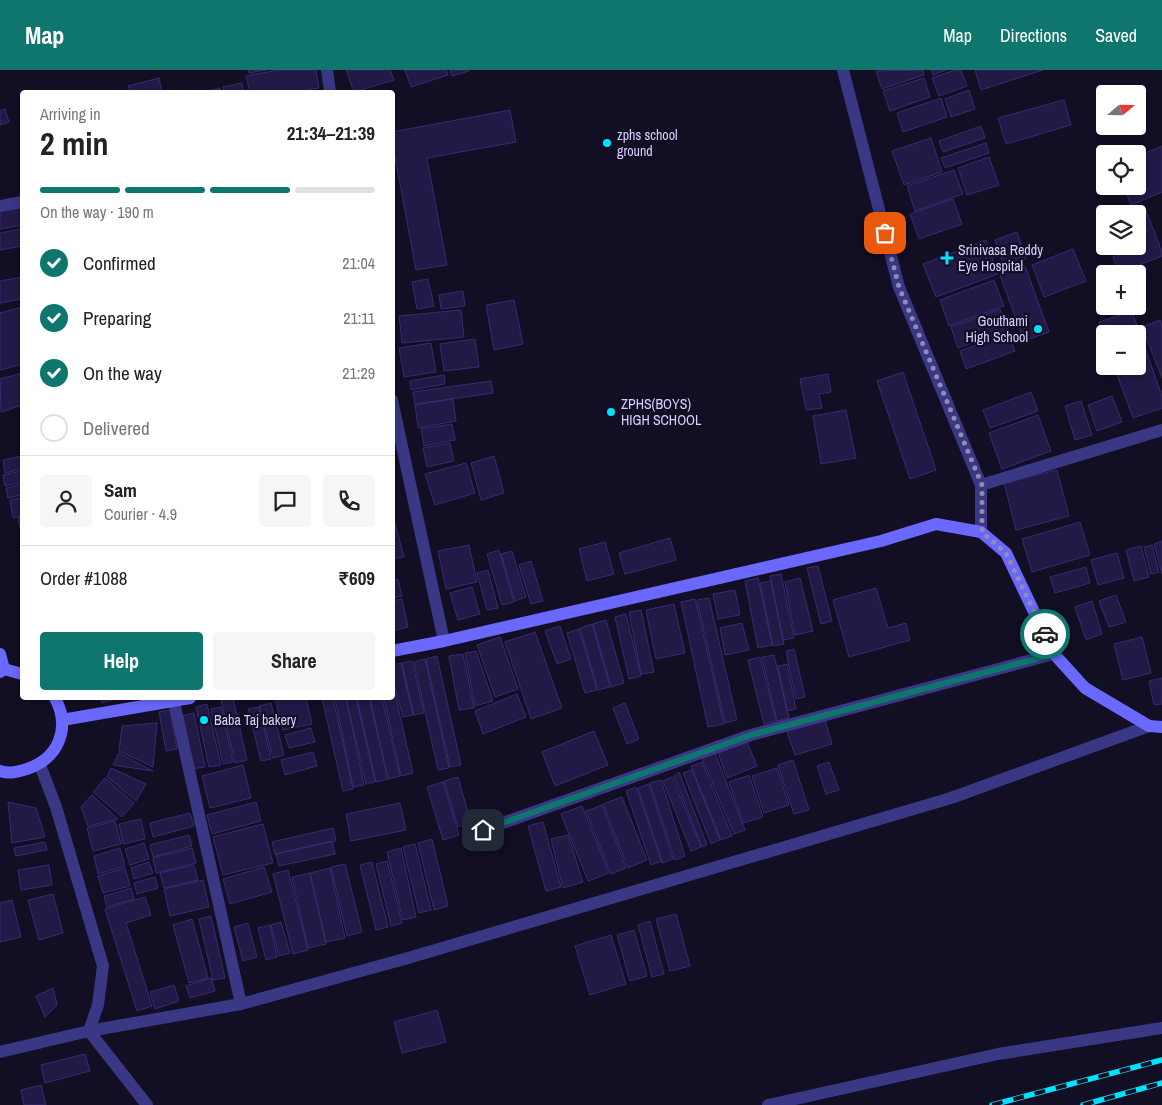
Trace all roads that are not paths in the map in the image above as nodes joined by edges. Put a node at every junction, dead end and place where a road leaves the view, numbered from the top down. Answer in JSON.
{"nodes":[{"id":1,"x":327,"y":70,"type":"edge"},
{"id":2,"x":843,"y":70,"type":"edge"},
{"id":3,"x":330,"y":90,"type":"edge"},
{"id":4,"x":20,"y":202,"type":"edge"},
{"id":5,"x":0,"y":206,"type":"edge"},
{"id":6,"x":395,"y":414,"type":"edge"},
{"id":7,"x":1162,"y":430,"type":"edge"},
{"id":8,"x":982,"y":485,"type":"junction"},
{"id":9,"x":982,"y":532,"type":"junction"},
{"id":10,"x":444,"y":641,"type":"junction"},
{"id":11,"x":395,"y":650,"type":"edge"},
{"id":12,"x":0,"y":654,"type":"edge"},
{"id":13,"x":1054,"y":654,"type":"junction"},
{"id":14,"x":2,"y":671,"type":"edge"},
{"id":15,"x":20,"y":674,"type":"edge"},
{"id":16,"x":56,"y":700,"type":"edge"},
{"id":17,"x":182,"y":700,"type":"edge"},
{"id":18,"x":174,"y":702,"type":"junction"},
{"id":19,"x":62,"y":720,"type":"junction"},
{"id":20,"x":1149,"y":726,"type":"junction"},
{"id":21,"x":1162,"y":727,"type":"edge"},
{"id":22,"x":40,"y":764,"type":"junction"},
{"id":23,"x":0,"y":771,"type":"edge"},
{"id":24,"x":483,"y":830,"type":"dead end"},
{"id":25,"x":241,"y":1004,"type":"junction"},
{"id":26,"x":1162,"y":1028,"type":"edge"},
{"id":27,"x":89,"y":1031,"type":"junction"},
{"id":28,"x":0,"y":1052,"type":"edge"},
{"id":29,"x":147,"y":1105,"type":"edge"},
{"id":30,"x":768,"y":1105,"type":"edge"}],
"edges":[{"from":1,"to":3,"type":"street"},
{"from":2,"to":8,"type":"street"},
{"from":4,"to":5,"type":"street"},
{"from":6,"to":10,"type":"street"},
{"from":7,"to":8,"type":"street"},
{"from":8,"to":9,"type":"street"},
{"from":9,"to":10,"type":"main road"},
{"from":9,"to":13,"type":"main road"},
{"from":10,"to":11,"type":"main road"},
{"from":12,"to":14,"type":"main road"},
{"from":13,"to":20,"type":"main road"},
{"from":13,"to":24,"type":"street"},
{"from":14,"to":15,"type":"main road"},
{"from":16,"to":19,"type":"main road"},
{"from":17,"to":18,"type":"main road"},
{"from":18,"to":19,"type":"main road"},
{"from":18,"to":25,"type":"street"},
{"from":19,"to":22,"type":"main road"},
{"from":20,"to":21,"type":"main road"},
{"from":20,"to":25,"type":"street"},
{"from":22,"to":23,"type":"main road"},
{"from":22,"to":27,"type":"street"},
{"from":25,"to":27,"type":"street"},
{"from":26,"to":30,"type":"street"},
{"from":27,"to":28,"type":"street"},
{"from":27,"to":29,"type":"street"}]}
